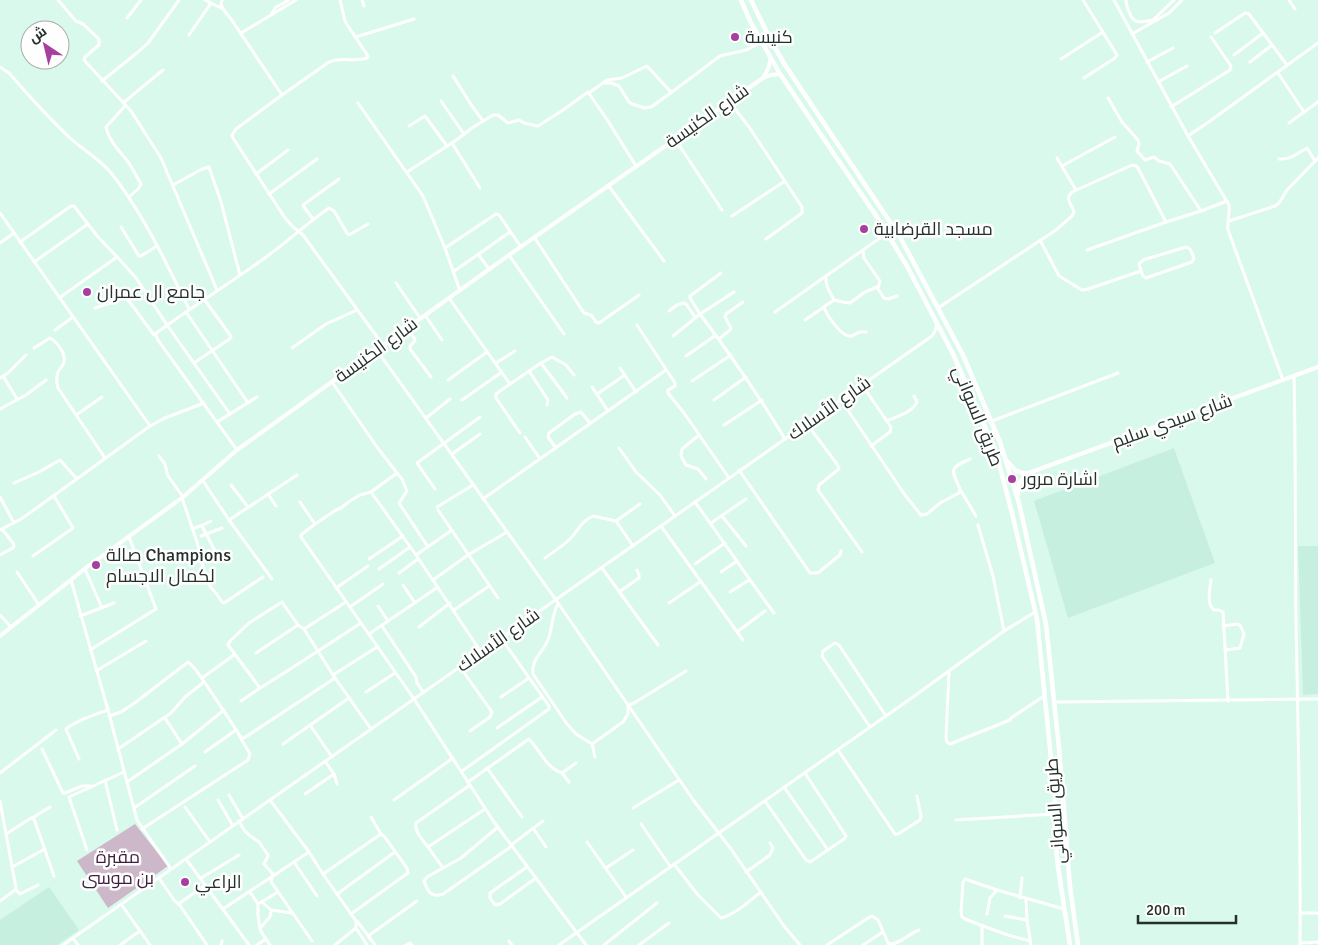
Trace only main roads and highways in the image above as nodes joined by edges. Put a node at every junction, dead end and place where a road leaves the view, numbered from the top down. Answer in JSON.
{"nodes":[{"id":1,"x":741,"y":0,"type":"edge"},
{"id":2,"x":751,"y":0,"type":"edge"},
{"id":3,"x":771,"y":58,"type":"junction"},
{"id":4,"x":780,"y":74,"type":"junction"},
{"id":5,"x":763,"y":78,"type":"junction"},
{"id":6,"x":1318,"y":367,"type":"edge"},
{"id":7,"x":1007,"y":460,"type":"junction"},
{"id":8,"x":1026,"y":474,"type":"junction"},
{"id":9,"x":1019,"y":502,"type":"junction"},
{"id":10,"x":0,"y":636,"type":"edge"},
{"id":11,"x":1038,"y":636,"type":"junction"},
{"id":12,"x":1047,"y":636,"type":"junction"},
{"id":13,"x":1040,"y":653,"type":"junction"},
{"id":14,"x":1049,"y":654,"type":"junction"},
{"id":15,"x":1070,"y":945,"type":"edge"},
{"id":16,"x":1078,"y":945,"type":"edge"}],
"edges":[{"from":1,"to":3,"type":"highway","name":"طريق السواني"},
{"from":2,"to":7,"type":"highway","name":"طريق السواني"},
{"from":3,"to":4,"type":"highway","name":"طريق السواني"},
{"from":3,"to":5,"type":"main road","name":"شارع الكنيسة"},
{"from":4,"to":5,"type":"main road","name":"شارع الكنيسة"},
{"from":4,"to":11,"type":"highway","name":"طريق السواني"},
{"from":5,"to":10,"type":"main road","name":"شارع الكنيسة"},
{"from":6,"to":8,"type":"main road","name":"شارع سيدي سليم"},
{"from":7,"to":8,"type":"highway"},
{"from":7,"to":9,"type":"highway","name":"طريق السواني"},
{"from":8,"to":9,"type":"highway"},
{"from":9,"to":12,"type":"highway","name":"طريق السواني"},
{"from":11,"to":12,"type":"highway"},
{"from":11,"to":13,"type":"highway","name":"طريق السواني"},
{"from":12,"to":14,"type":"highway","name":"طريق السواني"},
{"from":13,"to":14,"type":"highway"},
{"from":13,"to":15,"type":"highway","name":"طريق السواني"},
{"from":14,"to":16,"type":"highway","name":"طريق السواني"}]}
